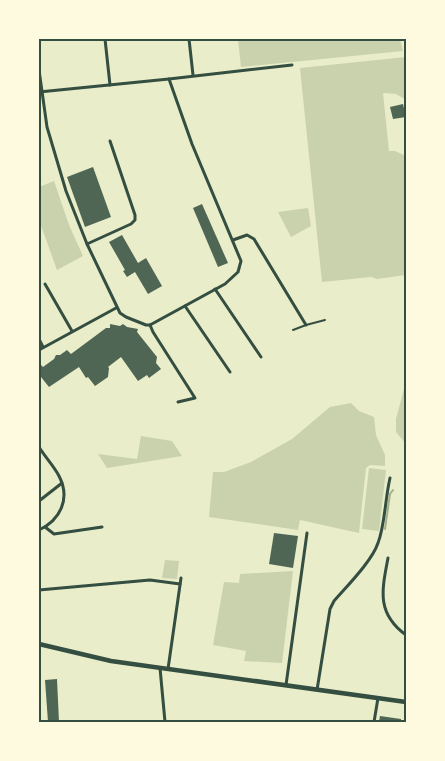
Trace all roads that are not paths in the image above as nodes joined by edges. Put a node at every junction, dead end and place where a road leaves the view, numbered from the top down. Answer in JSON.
{"nodes":[{"id":1,"x":105,"y":39,"type":"edge"},
{"id":2,"x":189,"y":39,"type":"edge"},
{"id":3,"x":292,"y":65,"type":"dead end"},
{"id":4,"x":39,"y":70,"type":"edge"},
{"id":5,"x":193,"y":75,"type":"junction"},
{"id":6,"x":169,"y":79,"type":"junction"},
{"id":7,"x":110,"y":85,"type":"junction"},
{"id":8,"x":40,"y":92,"type":"edge"},
{"id":9,"x":110,"y":141,"type":"dead end"},
{"id":10,"x":233,"y":240,"type":"junction"},
{"id":11,"x":87,"y":244,"type":"junction"},
{"id":12,"x":45,"y":284,"type":"dead end"},
{"id":13,"x":215,"y":289,"type":"junction"},
{"id":14,"x":185,"y":306,"type":"junction"},
{"id":15,"x":116,"y":308,"type":"junction"},
{"id":16,"x":325,"y":320,"type":"dead end"},
{"id":17,"x":150,"y":325,"type":"junction"},
{"id":18,"x":306,"y":325,"type":"junction"},
{"id":19,"x":293,"y":330,"type":"dead end"},
{"id":20,"x":72,"y":331,"type":"junction"},
{"id":21,"x":39,"y":338,"type":"edge"},
{"id":22,"x":44,"y":347,"type":"junction"},
{"id":23,"x":39,"y":350,"type":"edge"},
{"id":24,"x":261,"y":357,"type":"dead end"},
{"id":25,"x":230,"y":372,"type":"dead end"},
{"id":26,"x":178,"y":402,"type":"dead end"},
{"id":27,"x":39,"y":448,"type":"edge"},
{"id":28,"x":390,"y":478,"type":"dead end"},
{"id":29,"x":62,"y":483,"type":"junction"},
{"id":30,"x":39,"y":500,"type":"edge"},
{"id":31,"x":45,"y":527,"type":"junction"},
{"id":32,"x":102,"y":527,"type":"dead end"},
{"id":33,"x":39,"y":530,"type":"edge"},
{"id":34,"x":307,"y":533,"type":"dead end"},
{"id":35,"x":388,"y":558,"type":"dead end"},
{"id":36,"x":181,"y":578,"type":"dead end"},
{"id":37,"x":180,"y":584,"type":"junction"},
{"id":38,"x":39,"y":590,"type":"edge"},
{"id":39,"x":406,"y":635,"type":"edge"},
{"id":40,"x":39,"y":644,"type":"edge"},
{"id":41,"x":160,"y":668,"type":"junction"},
{"id":42,"x":168,"y":669,"type":"junction"},
{"id":43,"x":286,"y":685,"type":"junction"},
{"id":44,"x":317,"y":690,"type":"junction"},
{"id":45,"x":378,"y":698,"type":"junction"},
{"id":46,"x":406,"y":702,"type":"edge"},
{"id":47,"x":165,"y":722,"type":"edge"},
{"id":48,"x":374,"y":722,"type":"edge"}],
"edges":[{"from":1,"to":7,"type":"street"},
{"from":2,"to":5,"type":"street"},
{"from":3,"to":5,"type":"street"},
{"from":4,"to":8,"type":"street"},
{"from":5,"to":6,"type":"street"},
{"from":6,"to":7,"type":"street"},
{"from":6,"to":10,"type":"street"},
{"from":7,"to":8,"type":"street"},
{"from":8,"to":11,"type":"street"},
{"from":9,"to":11,"type":"street"},
{"from":10,"to":13,"type":"street"},
{"from":10,"to":18,"type":"street"},
{"from":11,"to":15,"type":"street"},
{"from":12,"to":20,"type":"street"},
{"from":13,"to":14,"type":"street"},
{"from":13,"to":24,"type":"street"},
{"from":14,"to":17,"type":"street"},
{"from":14,"to":25,"type":"street"},
{"from":15,"to":17,"type":"street"},
{"from":15,"to":20,"type":"street"},
{"from":16,"to":18,"type":"lane"},
{"from":17,"to":26,"type":"street"},
{"from":18,"to":19,"type":"lane"},
{"from":20,"to":22,"type":"street"},
{"from":21,"to":22,"type":"street"},
{"from":22,"to":23,"type":"street"},
{"from":27,"to":29,"type":"street"},
{"from":28,"to":44,"type":"street"},
{"from":29,"to":30,"type":"street"},
{"from":29,"to":31,"type":"street"},
{"from":31,"to":32,"type":"street"},
{"from":31,"to":33,"type":"street"},
{"from":34,"to":43,"type":"street"},
{"from":35,"to":39,"type":"street"},
{"from":36,"to":37,"type":"street"},
{"from":37,"to":38,"type":"street"},
{"from":37,"to":42,"type":"street"},
{"from":40,"to":41,"type":"street"},
{"from":41,"to":42,"type":"street"},
{"from":41,"to":47,"type":"street"},
{"from":42,"to":43,"type":"street"},
{"from":43,"to":44,"type":"street"},
{"from":44,"to":45,"type":"street"},
{"from":45,"to":46,"type":"street"},
{"from":45,"to":48,"type":"street"}]}
